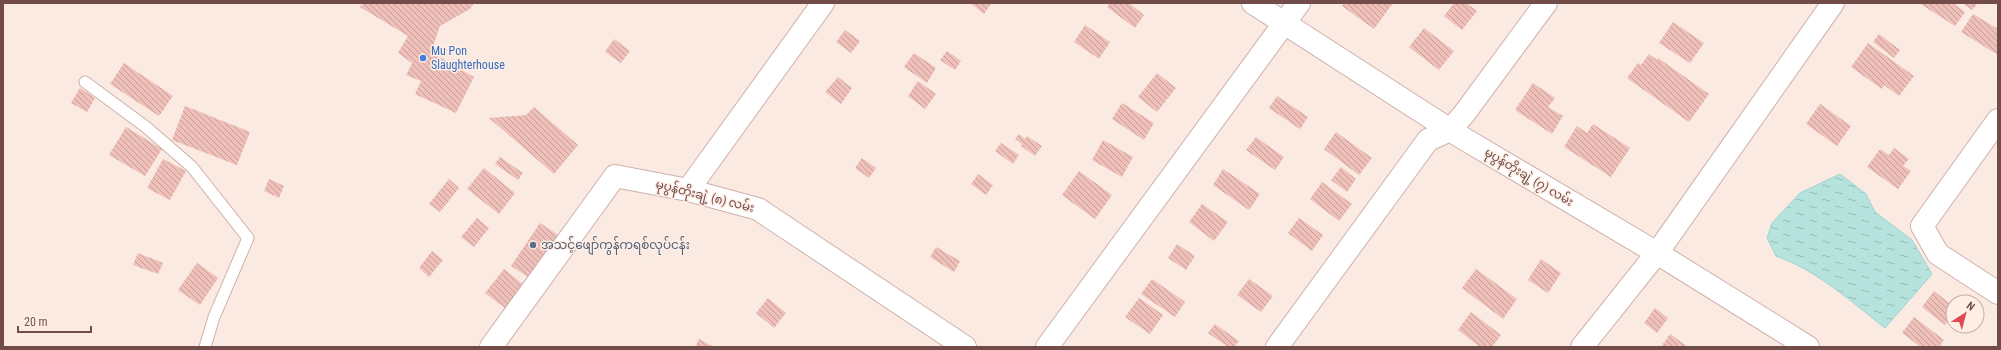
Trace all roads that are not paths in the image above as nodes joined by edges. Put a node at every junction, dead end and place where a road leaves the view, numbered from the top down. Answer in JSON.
{"nodes":[{"id":1,"x":823,"y":3,"type":"edge"},
{"id":2,"x":1253,"y":3,"type":"edge"},
{"id":3,"x":1299,"y":3,"type":"edge"},
{"id":4,"x":1546,"y":3,"type":"edge"},
{"id":5,"x":1833,"y":3,"type":"edge"},
{"id":6,"x":1285,"y":23,"type":"junction"},
{"id":7,"x":84,"y":82,"type":"dead end"},
{"id":8,"x":1998,"y":120,"type":"edge"},
{"id":9,"x":1450,"y":130,"type":"junction"},
{"id":10,"x":688,"y":190,"type":"junction"},
{"id":11,"x":1657,"y":253,"type":"junction"},
{"id":12,"x":1998,"y":293,"type":"edge"},
{"id":13,"x":205,"y":347,"type":"edge"},
{"id":14,"x":491,"y":347,"type":"edge"},
{"id":15,"x":966,"y":347,"type":"edge"},
{"id":16,"x":1047,"y":347,"type":"edge"},
{"id":17,"x":1277,"y":347,"type":"edge"},
{"id":18,"x":1582,"y":347,"type":"edge"},
{"id":19,"x":1808,"y":347,"type":"edge"}],
"edges":[{"from":1,"to":10,"type":"street"},
{"from":2,"to":6,"type":"street","name":"မုပွန်တိုးချဲ့ (၇) လမ်း"},
{"from":3,"to":6,"type":"street"},
{"from":4,"to":9,"type":"street"},
{"from":5,"to":11,"type":"street"},
{"from":6,"to":9,"type":"street","name":"မုပွန်တိုးချဲ့ (၇) လမ်း"},
{"from":6,"to":16,"type":"street"},
{"from":7,"to":13,"type":"lane"},
{"from":8,"to":12,"type":"street"},
{"from":9,"to":11,"type":"street","name":"မုပွန်တိုးချဲ့ (၇) လမ်း"},
{"from":9,"to":17,"type":"street"},
{"from":10,"to":14,"type":"street","name":"မုပွန်တိုးချဲ့ (၈) လမ်း"},
{"from":10,"to":15,"type":"street","name":"မုပွန်တိုးချဲ့ (၈) လမ်း"},
{"from":11,"to":18,"type":"street"},
{"from":11,"to":19,"type":"street","name":"မုပွန်တိုးချဲ့ (၇) လမ်း"}]}
